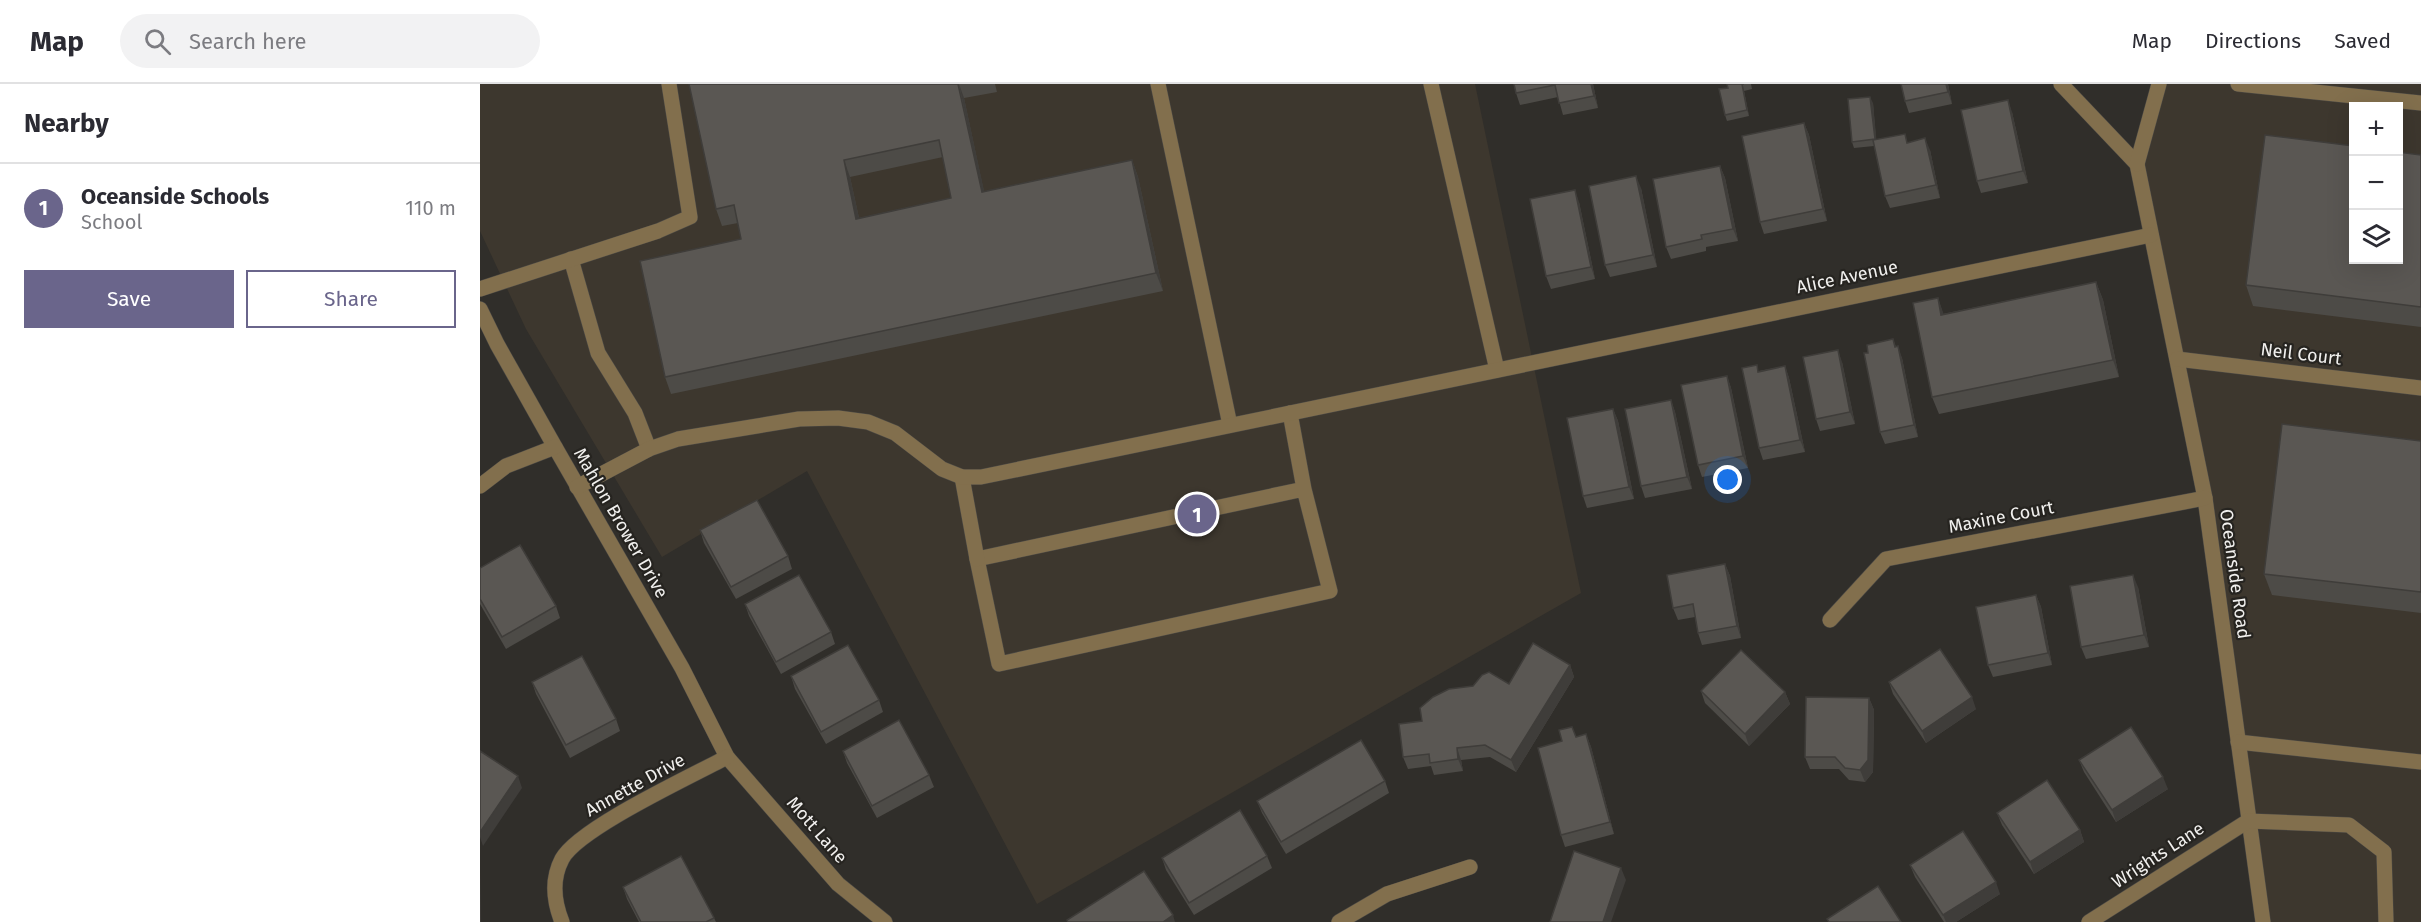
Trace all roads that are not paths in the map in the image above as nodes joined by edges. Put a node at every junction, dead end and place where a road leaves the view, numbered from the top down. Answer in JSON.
{"nodes":[{"id":1,"x":669,"y":84,"type":"edge"},
{"id":2,"x":1158,"y":84,"type":"edge"},
{"id":3,"x":1431,"y":84,"type":"edge"},
{"id":4,"x":2061,"y":84,"type":"edge"},
{"id":5,"x":2159,"y":84,"type":"edge"},
{"id":6,"x":2238,"y":84,"type":"edge"},
{"id":7,"x":2421,"y":103,"type":"edge"},
{"id":8,"x":2137,"y":164,"type":"junction"},
{"id":9,"x":2151,"y":235,"type":"junction"},
{"id":10,"x":571,"y":259,"type":"junction"},
{"id":11,"x":480,"y":289,"type":"edge"},
{"id":12,"x":480,"y":309,"type":"edge"},
{"id":13,"x":2176,"y":359,"type":"junction"},
{"id":14,"x":1497,"y":370,"type":"junction"},
{"id":15,"x":2421,"y":388,"type":"edge"},
{"id":16,"x":1290,"y":413,"type":"junction"},
{"id":17,"x":1230,"y":425,"type":"junction"},
{"id":18,"x":555,"y":447,"type":"junction"},
{"id":19,"x":649,"y":449,"type":"junction"},
{"id":20,"x":962,"y":477,"type":"junction"},
{"id":21,"x":480,"y":486,"type":"edge"},
{"id":22,"x":577,"y":487,"type":"junction"},
{"id":23,"x":1304,"y":489,"type":"junction"},
{"id":24,"x":2205,"y":498,"type":"junction"},
{"id":25,"x":977,"y":559,"type":"junction"},
{"id":26,"x":1830,"y":620,"type":"dead end"},
{"id":27,"x":2238,"y":742,"type":"junction"},
{"id":28,"x":727,"y":757,"type":"junction"},
{"id":29,"x":2421,"y":762,"type":"edge"},
{"id":30,"x":2248,"y":821,"type":"junction"},
{"id":31,"x":1470,"y":867,"type":"dead end"},
{"id":32,"x":562,"y":922,"type":"edge"},
{"id":33,"x":885,"y":922,"type":"edge"},
{"id":34,"x":1339,"y":922,"type":"edge"},
{"id":35,"x":2090,"y":922,"type":"edge"},
{"id":36,"x":2263,"y":922,"type":"edge"},
{"id":37,"x":2386,"y":922,"type":"edge"}],
"edges":[{"from":1,"to":10,"type":"street"},
{"from":2,"to":17,"type":"street"},
{"from":3,"to":14,"type":"street"},
{"from":4,"to":8,"type":"street"},
{"from":5,"to":8,"type":"street"},
{"from":6,"to":7,"type":"street"},
{"from":8,"to":9,"type":"street","name":"Oceanside Road"},
{"from":9,"to":13,"type":"street","name":"Oceanside Road"},
{"from":9,"to":14,"type":"street","name":"Alice Avenue"},
{"from":10,"to":11,"type":"street"},
{"from":10,"to":19,"type":"street"},
{"from":12,"to":18,"type":"street","name":"Mahlon Brower Drive"},
{"from":13,"to":15,"type":"street","name":"Neil Court"},
{"from":13,"to":24,"type":"street","name":"Oceanside Road"},
{"from":14,"to":16,"type":"street","name":"Alice Avenue"},
{"from":16,"to":17,"type":"street","name":"Alice Avenue"},
{"from":16,"to":23,"type":"street"},
{"from":17,"to":20,"type":"street","name":"Alice Avenue"},
{"from":18,"to":21,"type":"street"},
{"from":18,"to":22,"type":"street","name":"Mahlon Brower Drive"},
{"from":19,"to":20,"type":"street"},
{"from":19,"to":22,"type":"street"},
{"from":20,"to":25,"type":"street"},
{"from":22,"to":28,"type":"street","name":"Mahlon Brower Drive"},
{"from":23,"to":25,"type":"street"},
{"from":23,"to":25,"type":"street"},
{"from":24,"to":26,"type":"street","name":"Maxine Court"},
{"from":24,"to":27,"type":"street","name":"Oceanside Road"},
{"from":27,"to":29,"type":"street"},
{"from":27,"to":30,"type":"street","name":"Oceanside Road"},
{"from":28,"to":32,"type":"street","name":"Annette Drive"},
{"from":28,"to":33,"type":"street","name":"Mott Lane"},
{"from":30,"to":35,"type":"street","name":"Wrights Lane"},
{"from":30,"to":36,"type":"street","name":"Oceanside Road"},
{"from":30,"to":37,"type":"street"},
{"from":31,"to":34,"type":"street"}]}
